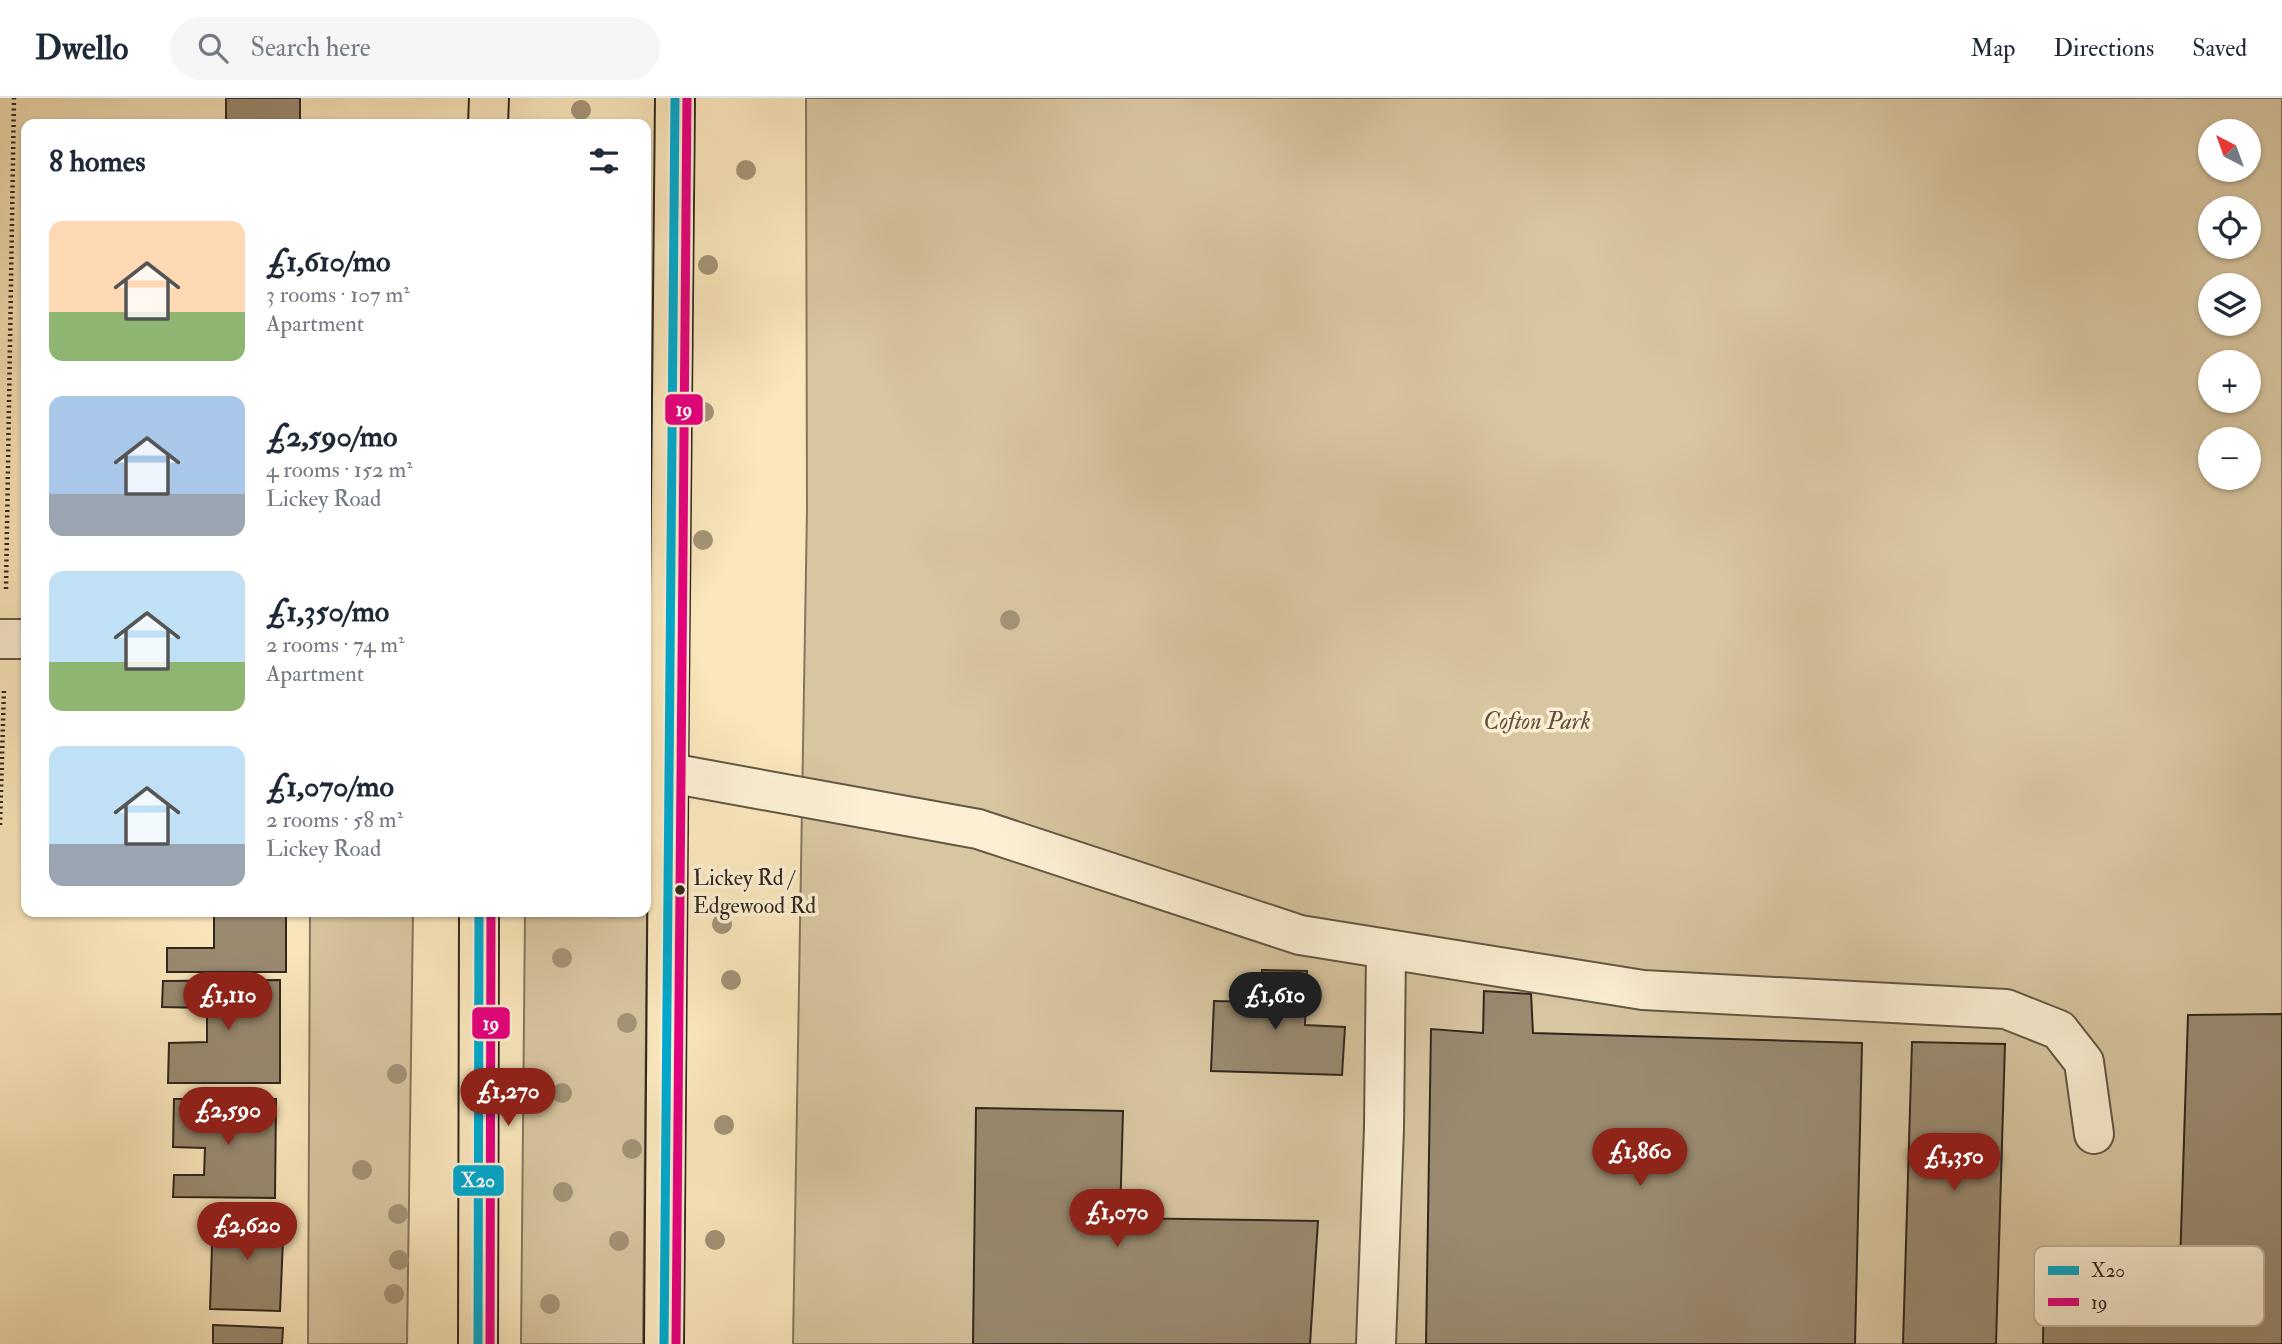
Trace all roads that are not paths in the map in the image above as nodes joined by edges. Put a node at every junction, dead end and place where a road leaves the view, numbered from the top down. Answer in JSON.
{"nodes":[{"id":1,"x":489,"y":98,"type":"edge"},
{"id":2,"x":675,"y":98,"type":"edge"},
{"id":3,"x":488,"y":119,"type":"edge"},
{"id":4,"x":656,"y":647,"type":"edge"},
{"id":5,"x":670,"y":774,"type":"junction"},
{"id":6,"x":479,"y":917,"type":"edge"},
{"id":7,"x":1386,"y":950,"type":"junction"},
{"id":8,"x":2094,"y":1134,"type":"dead end"},
{"id":9,"x":478,"y":1344,"type":"edge"},
{"id":10,"x":664,"y":1344,"type":"edge"},
{"id":11,"x":1376,"y":1344,"type":"edge"}],
"edges":[{"from":1,"to":3,"type":"main road"},
{"from":2,"to":4,"type":"main road"},
{"from":4,"to":5,"type":"main road"},
{"from":5,"to":7,"type":"lane"},
{"from":5,"to":10,"type":"main road"},
{"from":6,"to":9,"type":"main road"},
{"from":7,"to":8,"type":"lane"},
{"from":7,"to":11,"type":"lane"}]}
